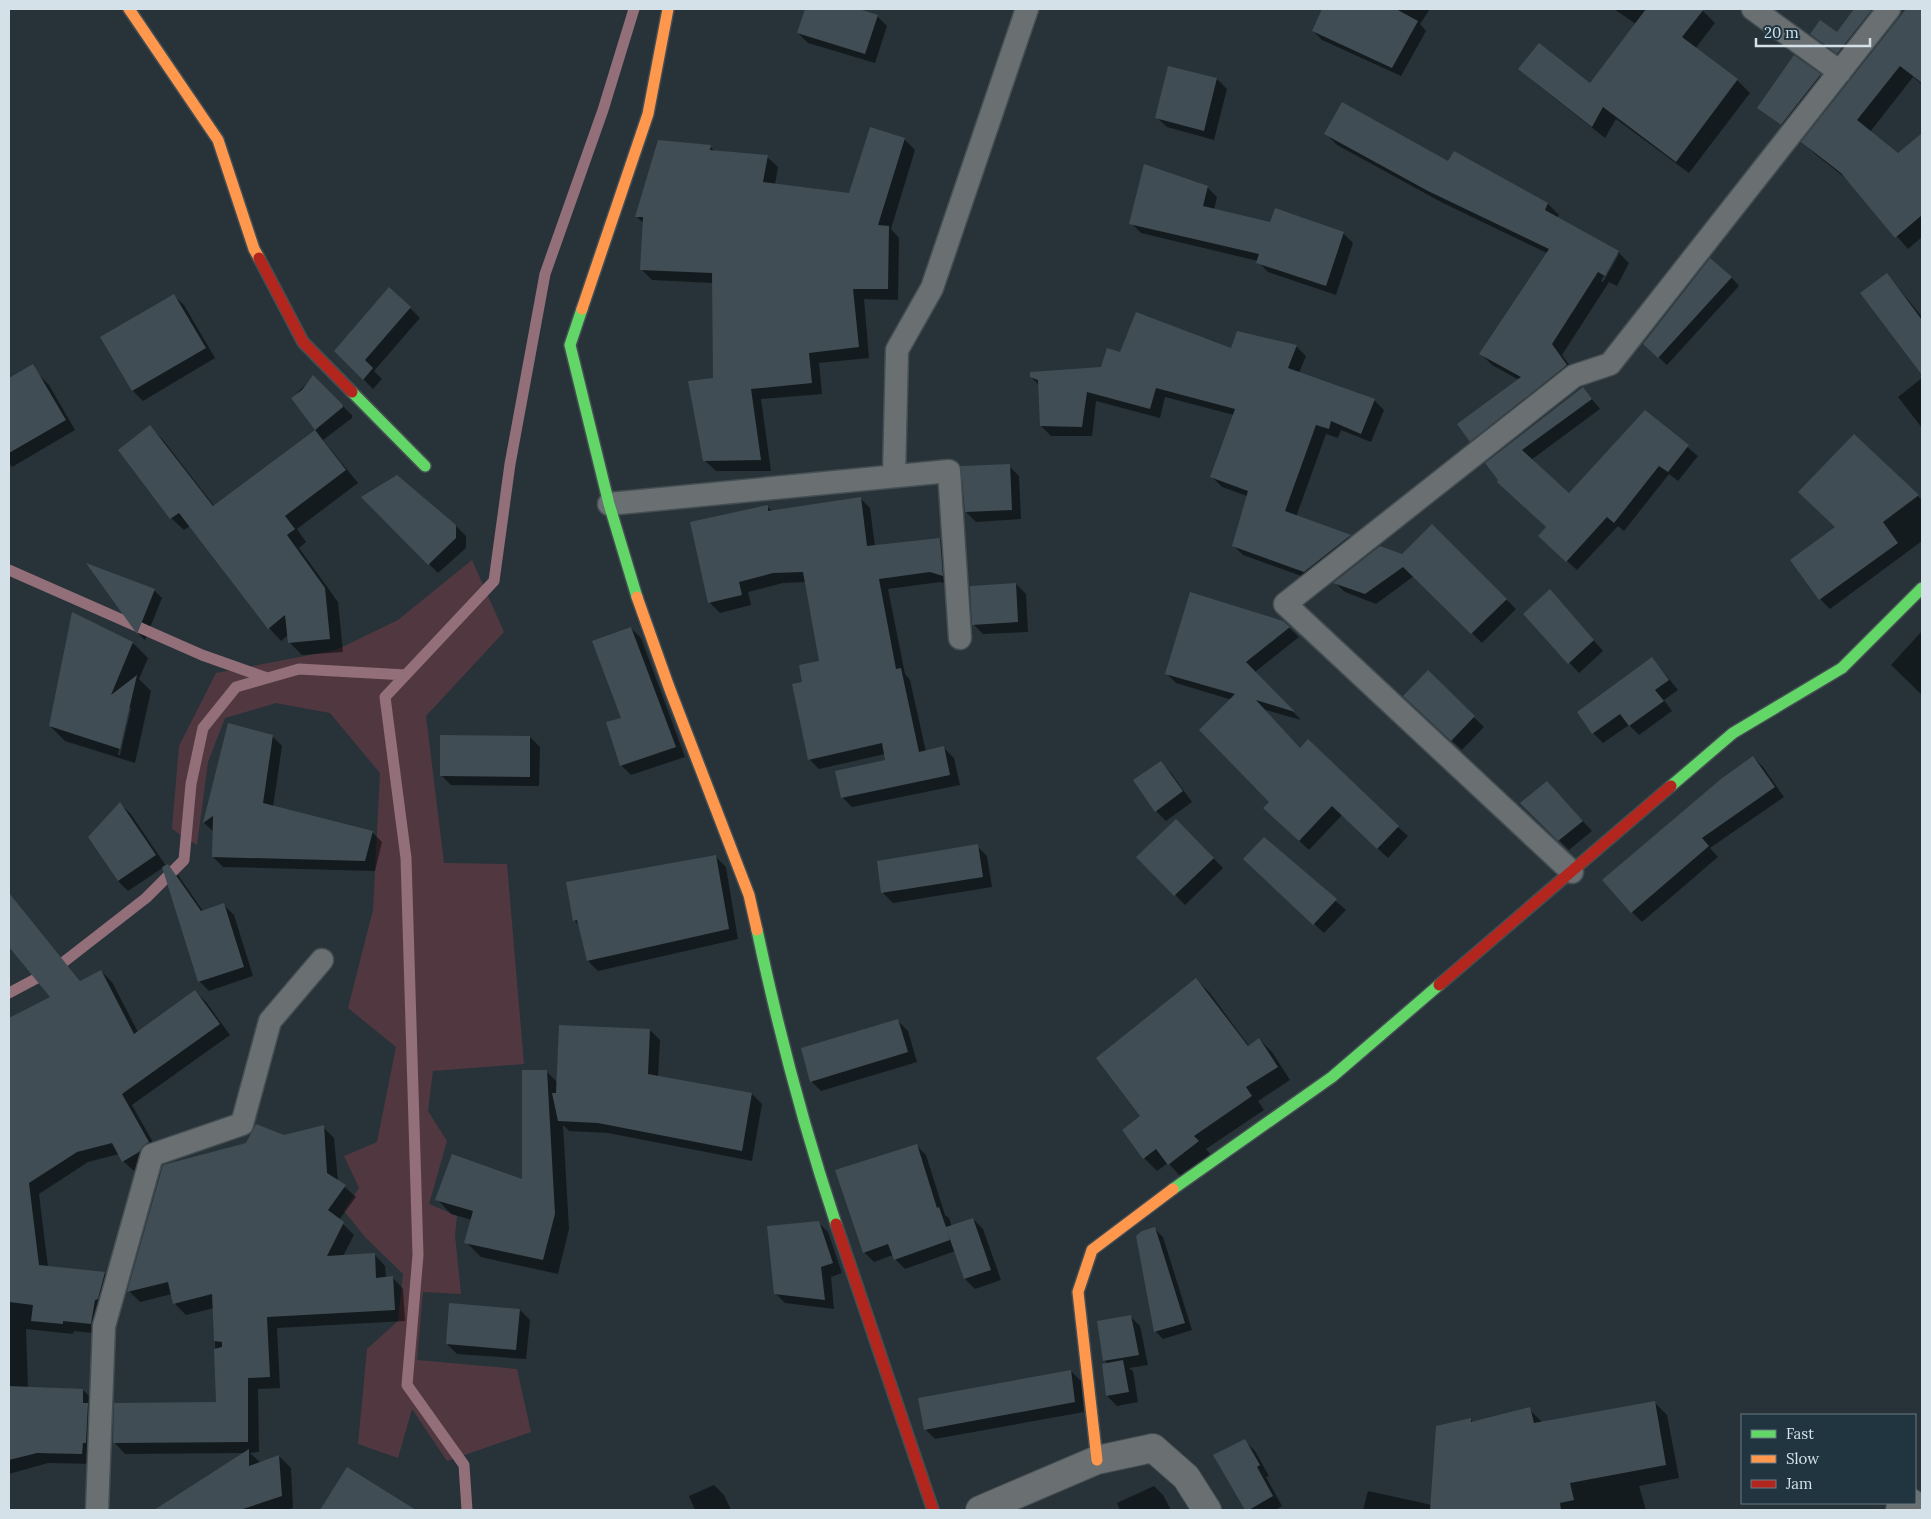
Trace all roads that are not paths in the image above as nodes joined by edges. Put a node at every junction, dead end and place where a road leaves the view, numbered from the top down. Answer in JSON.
{"nodes":[{"id":1,"x":129,"y":9,"type":"edge"},
{"id":2,"x":668,"y":9,"type":"edge"},
{"id":3,"x":1027,"y":9,"type":"edge"},
{"id":4,"x":1753,"y":9,"type":"edge"},
{"id":5,"x":1889,"y":9,"type":"edge"},
{"id":6,"x":1840,"y":72,"type":"junction"},
{"id":7,"x":425,"y":466,"type":"dead end"},
{"id":8,"x":894,"y":476,"type":"junction"},
{"id":9,"x":609,"y":504,"type":"junction"},
{"id":10,"x":1922,"y":588,"type":"edge"},
{"id":11,"x":960,"y":638,"type":"dead end"},
{"id":12,"x":1572,"y":872,"type":"junction"},
{"id":13,"x":322,"y":960,"type":"dead end"},
{"id":14,"x":1097,"y":1460,"type":"junction"},
{"id":15,"x":97,"y":1510,"type":"edge"},
{"id":16,"x":933,"y":1510,"type":"edge"},
{"id":17,"x":980,"y":1510,"type":"edge"},
{"id":18,"x":1207,"y":1510,"type":"edge"}],
"edges":[{"from":1,"to":7,"type":"street"},
{"from":2,"to":9,"type":"street"},
{"from":3,"to":8,"type":"lane"},
{"from":4,"to":6,"type":"lane"},
{"from":5,"to":6,"type":"lane"},
{"from":6,"to":12,"type":"lane"},
{"from":8,"to":9,"type":"lane"},
{"from":8,"to":11,"type":"lane"},
{"from":9,"to":16,"type":"street"},
{"from":10,"to":12,"type":"street"},
{"from":12,"to":14,"type":"street"},
{"from":13,"to":15,"type":"lane"},
{"from":14,"to":17,"type":"street"},
{"from":14,"to":18,"type":"street"}]}
